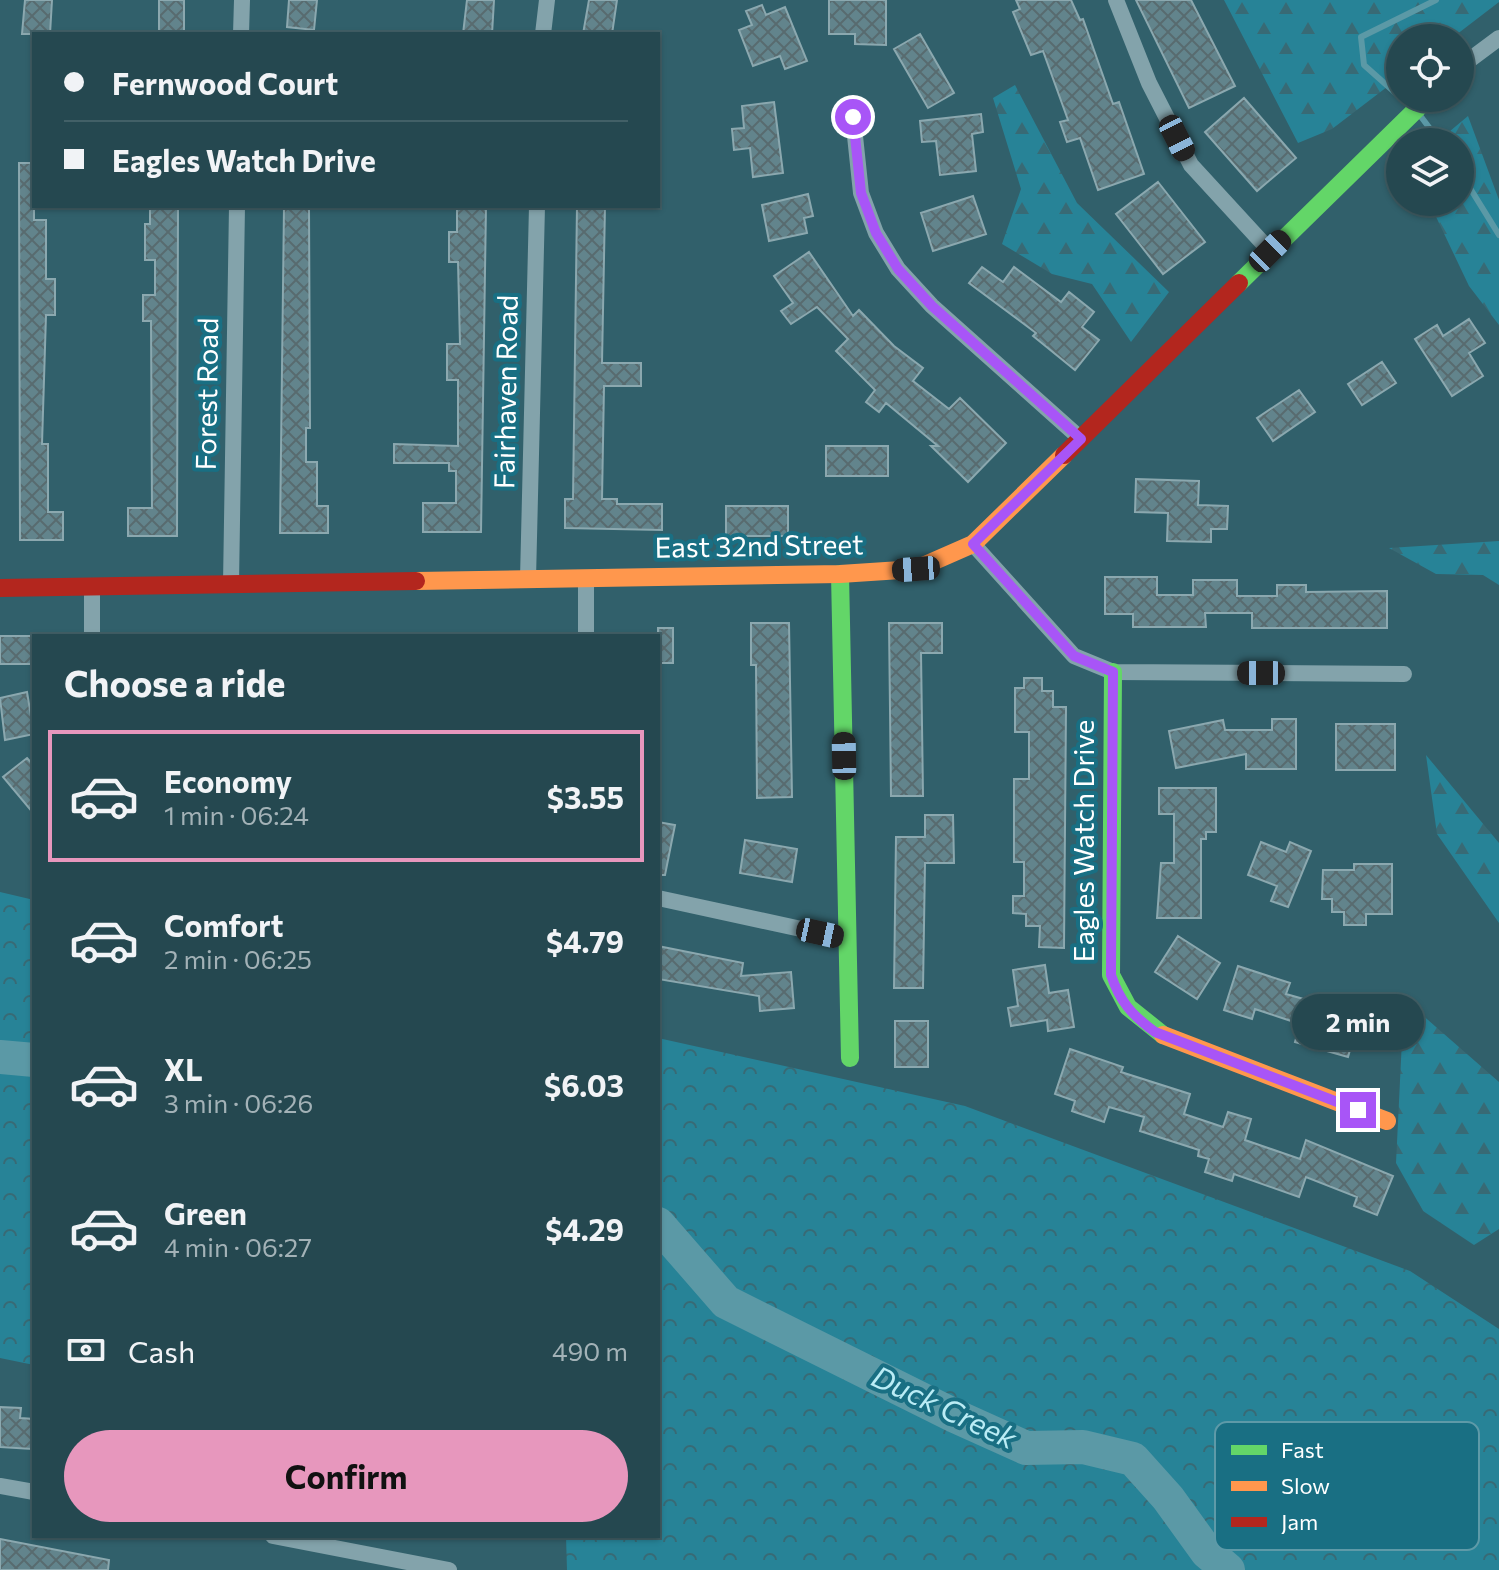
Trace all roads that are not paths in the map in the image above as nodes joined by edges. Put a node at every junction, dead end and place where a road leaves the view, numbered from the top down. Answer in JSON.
{"nodes":[{"id":1,"x":242,"y":0,"type":"edge"},
{"id":2,"x":547,"y":0,"type":"edge"},
{"id":3,"x":1116,"y":0,"type":"edge"},
{"id":4,"x":241,"y":32,"type":"edge"},
{"id":5,"x":543,"y":32,"type":"edge"},
{"id":6,"x":1499,"y":38,"type":"edge"},
{"id":7,"x":1474,"y":56,"type":"edge"},
{"id":8,"x":1414,"y":112,"type":"edge"},
{"id":9,"x":853,"y":117,"type":"dead end"},
{"id":10,"x":237,"y":208,"type":"edge"},
{"id":11,"x":537,"y":208,"type":"edge"},
{"id":12,"x":1270,"y":251,"type":"junction"},
{"id":13,"x":1081,"y":439,"type":"junction"},
{"id":14,"x":973,"y":544,"type":"junction"},
{"id":15,"x":840,"y":574,"type":"junction"},
{"id":16,"x":586,"y":578,"type":"junction"},
{"id":17,"x":528,"y":579,"type":"junction"},
{"id":18,"x":231,"y":584,"type":"junction"},
{"id":19,"x":92,"y":586,"type":"junction"},
{"id":20,"x":0,"y":588,"type":"edge"},
{"id":21,"x":92,"y":634,"type":"edge"},
{"id":22,"x":586,"y":634,"type":"edge"},
{"id":23,"x":1113,"y":672,"type":"junction"},
{"id":24,"x":1404,"y":674,"type":"dead end"},
{"id":25,"x":660,"y":898,"type":"edge"},
{"id":26,"x":847,"y":939,"type":"junction"},
{"id":27,"x":850,"y":1058,"type":"dead end"},
{"id":28,"x":1387,"y":1121,"type":"dead end"},
{"id":29,"x":0,"y":1486,"type":"edge"},
{"id":30,"x":32,"y":1492,"type":"edge"},
{"id":31,"x":283,"y":1538,"type":"edge"},
{"id":32,"x":449,"y":1570,"type":"edge"}],
"edges":[{"from":1,"to":4,"type":"street"},
{"from":2,"to":5,"type":"street"},
{"from":3,"to":12,"type":"street"},
{"from":6,"to":7,"type":"street"},
{"from":8,"to":12,"type":"street","name":"East 32nd Street"},
{"from":9,"to":13,"type":"street"},
{"from":10,"to":18,"type":"street","name":"Forest Road"},
{"from":11,"to":17,"type":"street","name":"Fairhaven Road"},
{"from":12,"to":13,"type":"street","name":"East 32nd Street"},
{"from":13,"to":14,"type":"street","name":"East 32nd Street"},
{"from":14,"to":15,"type":"street","name":"East 32nd Street"},
{"from":14,"to":23,"type":"street"},
{"from":15,"to":16,"type":"street","name":"East 32nd Street"},
{"from":15,"to":26,"type":"street"},
{"from":16,"to":17,"type":"street","name":"East 32nd Street"},
{"from":16,"to":22,"type":"street"},
{"from":17,"to":18,"type":"street","name":"East 32nd Street"},
{"from":18,"to":19,"type":"street","name":"East 32nd Street"},
{"from":19,"to":20,"type":"street","name":"East 32nd Street"},
{"from":19,"to":21,"type":"street"},
{"from":23,"to":24,"type":"street"},
{"from":23,"to":28,"type":"street","name":"Eagles Watch Drive"},
{"from":25,"to":26,"type":"street"},
{"from":26,"to":27,"type":"street"},
{"from":29,"to":30,"type":"street"},
{"from":31,"to":32,"type":"street"}]}
